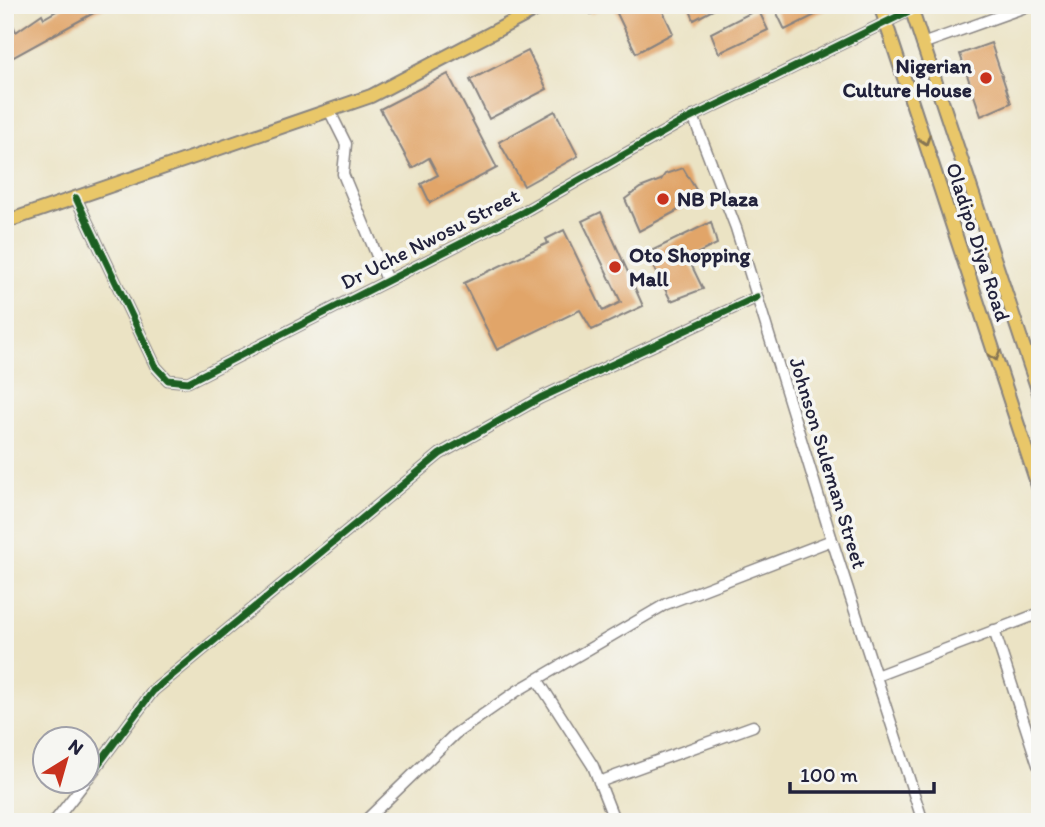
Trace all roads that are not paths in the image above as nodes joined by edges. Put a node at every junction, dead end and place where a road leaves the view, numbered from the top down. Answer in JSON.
{"nodes":[{"id":1,"x":545,"y":5,"type":"edge"},
{"id":2,"x":880,"y":5,"type":"edge"},
{"id":3,"x":1031,"y":5,"type":"edge"},
{"id":4,"x":911,"y":7,"type":"edge"},
{"id":5,"x":885,"y":21,"type":"junction"},
{"id":6,"x":922,"y":44,"type":"junction"},
{"id":7,"x":329,"y":110,"type":"junction"},
{"id":8,"x":693,"y":116,"type":"junction"},
{"id":9,"x":76,"y":198,"type":"junction"},
{"id":10,"x":5,"y":222,"type":"edge"},
{"id":11,"x":387,"y":280,"type":"junction"},
{"id":12,"x":757,"y":297,"type":"junction"},
{"id":13,"x":1040,"y":396,"type":"edge"},
{"id":14,"x":1040,"y":492,"type":"edge"},
{"id":15,"x":832,"y":540,"type":"junction"},
{"id":16,"x":1040,"y":613,"type":"edge"},
{"id":17,"x":994,"y":630,"type":"junction"},
{"id":18,"x":876,"y":676,"type":"junction"},
{"id":19,"x":537,"y":680,"type":"junction"},
{"id":20,"x":752,"y":726,"type":"dead end"},
{"id":21,"x":102,"y":759,"type":"edge"},
{"id":22,"x":1038,"y":765,"type":"edge"},
{"id":23,"x":599,"y":782,"type":"junction"},
{"id":24,"x":74,"y":796,"type":"edge"},
{"id":25,"x":54,"y":822,"type":"edge"},
{"id":26,"x":365,"y":822,"type":"edge"},
{"id":27,"x":615,"y":822,"type":"edge"},
{"id":28,"x":923,"y":822,"type":"edge"}],
"edges":[{"from":1,"to":7,"type":"main road"},
{"from":2,"to":5,"type":"main road","name":"Oladipo Diya Road"},
{"from":3,"to":6,"type":"street"},
{"from":4,"to":5,"type":"street","name":"Dr Uche Nwosu Street"},
{"from":4,"to":6,"type":"main road","name":"Oladipo Diya Road"},
{"from":5,"to":8,"type":"street","name":"Dr Uche Nwosu Street"},
{"from":5,"to":14,"type":"main road","name":"Oladipo Diya Road","one_way":true},
{"from":6,"to":13,"type":"main road","name":"Oladipo Diya Road"},
{"from":7,"to":9,"type":"main road"},
{"from":7,"to":11,"type":"street"},
{"from":8,"to":11,"type":"street","name":"Dr Uche Nwosu Street"},
{"from":8,"to":12,"type":"street","name":"Johnson Suleman Street"},
{"from":9,"to":10,"type":"main road"},
{"from":9,"to":11,"type":"street","name":"Dr Uche Nwosu Street"},
{"from":12,"to":15,"type":"street","name":"Johnson Suleman Street"},
{"from":12,"to":21,"type":"street"},
{"from":15,"to":18,"type":"street","name":"Johnson Suleman Street"},
{"from":15,"to":19,"type":"street"},
{"from":16,"to":17,"type":"street"},
{"from":17,"to":18,"type":"street"},
{"from":17,"to":22,"type":"street"},
{"from":18,"to":28,"type":"street","name":"Johnson Suleman Street"},
{"from":19,"to":23,"type":"street"},
{"from":19,"to":26,"type":"street"},
{"from":20,"to":23,"type":"street"},
{"from":23,"to":27,"type":"street"},
{"from":24,"to":25,"type":"street"}]}
